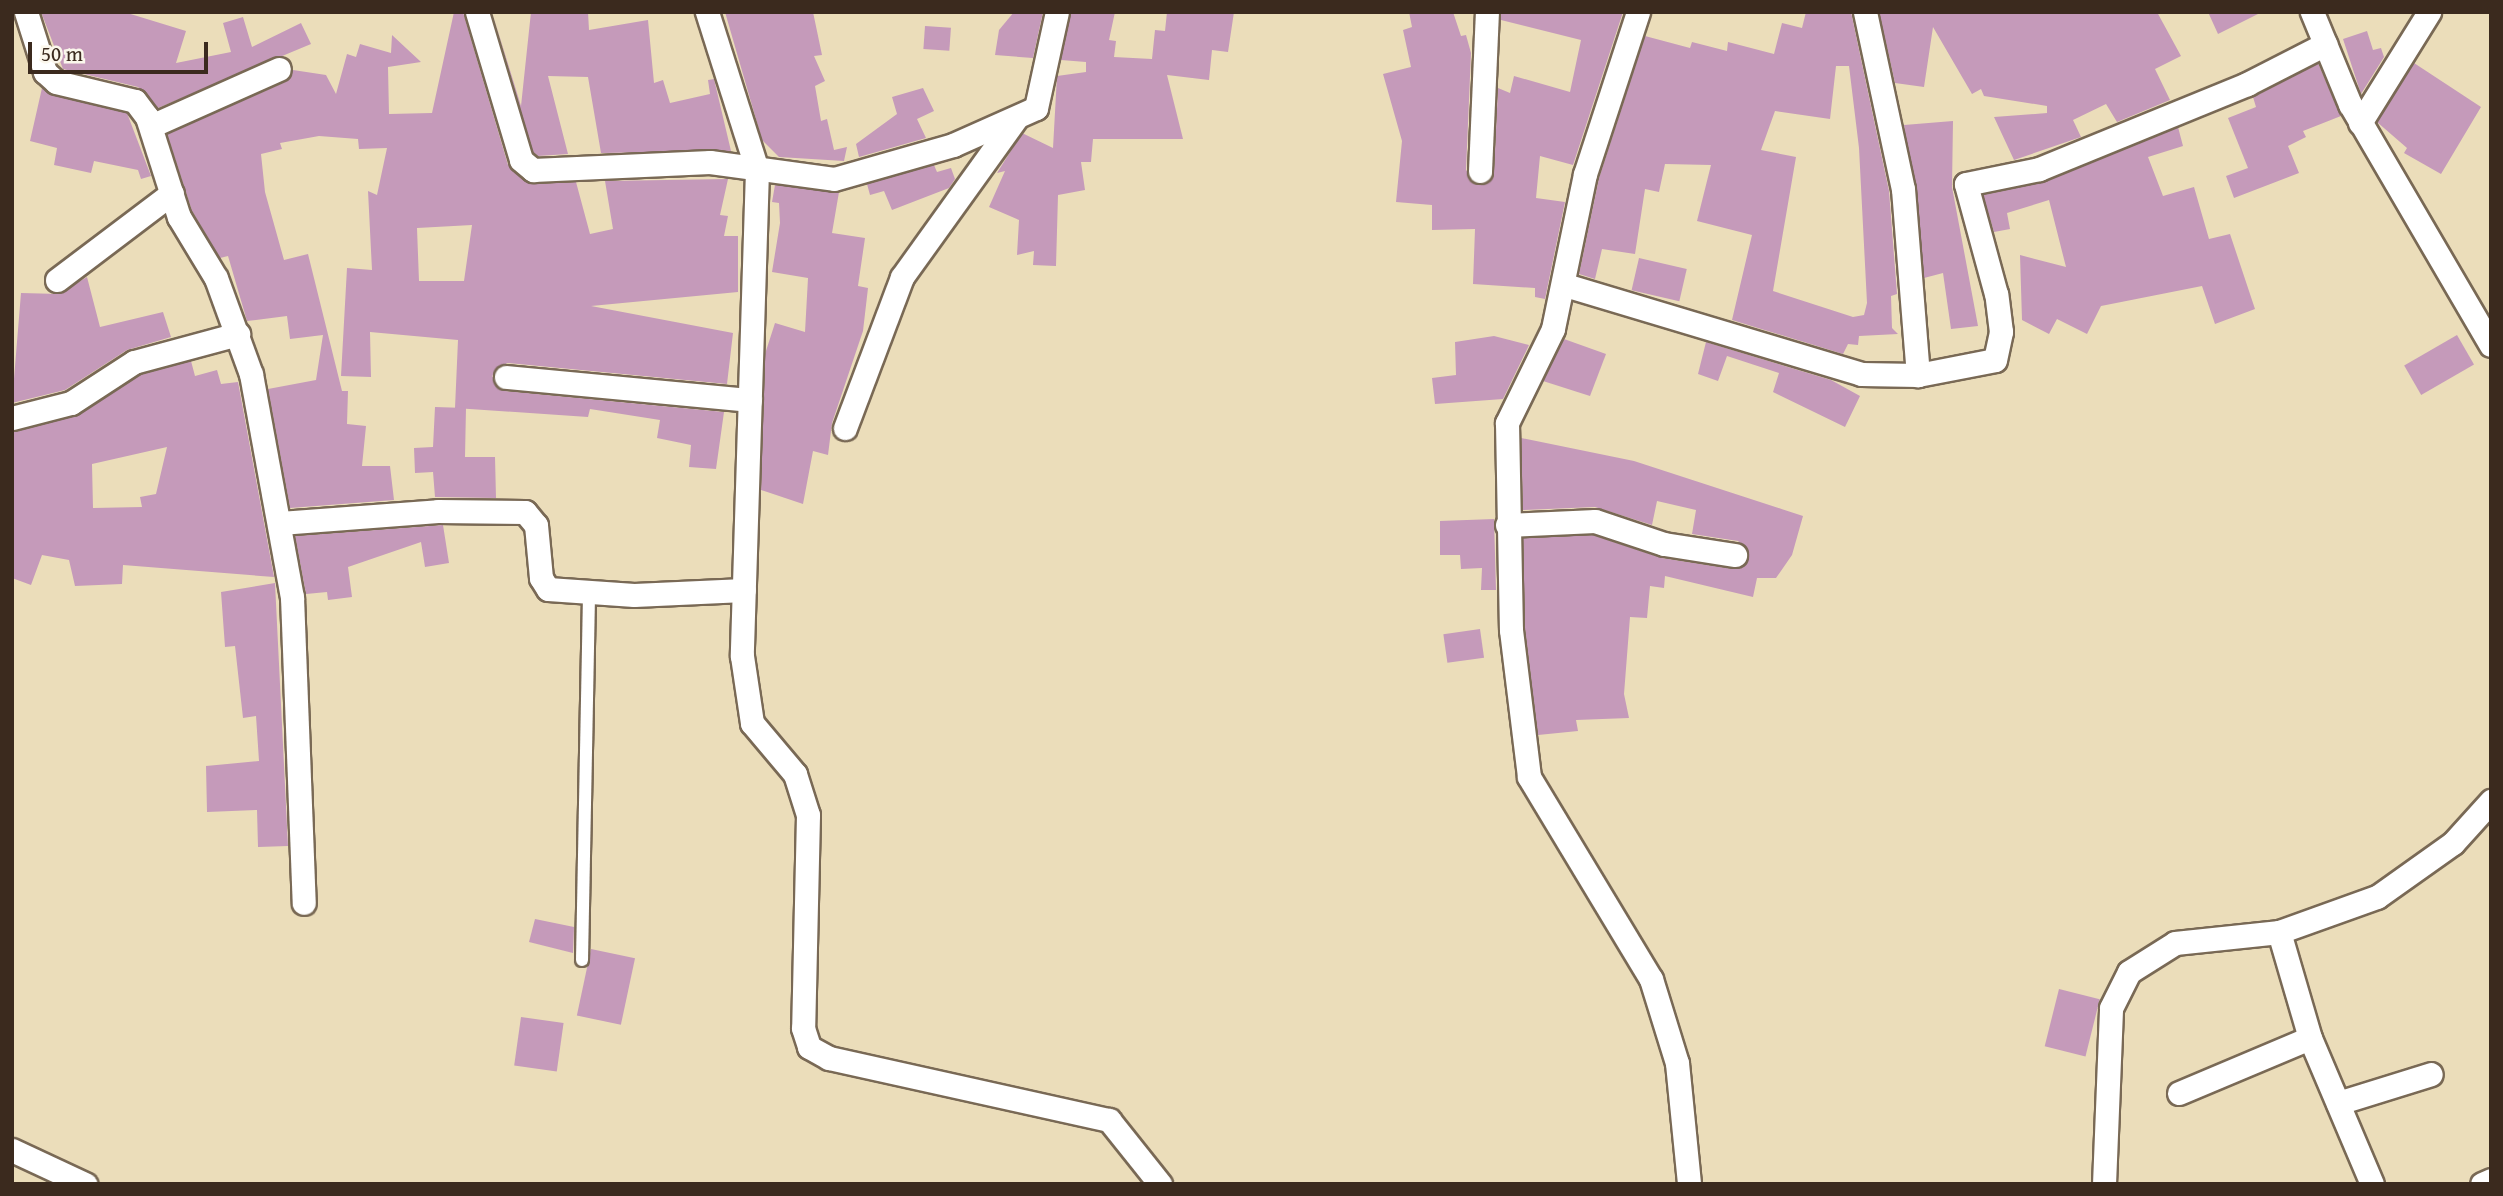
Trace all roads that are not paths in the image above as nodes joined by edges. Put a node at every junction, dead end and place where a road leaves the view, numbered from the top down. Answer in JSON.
{"nodes":[{"id":1,"x":26,"y":12,"type":"edge"},
{"id":2,"x":477,"y":12,"type":"edge"},
{"id":3,"x":707,"y":12,"type":"edge"},
{"id":4,"x":1057,"y":12,"type":"edge"},
{"id":5,"x":1487,"y":12,"type":"edge"},
{"id":6,"x":1638,"y":12,"type":"edge"},
{"id":7,"x":1865,"y":12,"type":"edge"},
{"id":8,"x":2312,"y":12,"type":"edge"},
{"id":9,"x":2429,"y":12,"type":"edge"},
{"id":10,"x":2325,"y":44,"type":"junction"},
{"id":11,"x":279,"y":69,"type":"dead end"},
{"id":12,"x":1015,"y":119,"type":"junction"},
{"id":13,"x":2360,"y":123,"type":"junction"},
{"id":14,"x":151,"y":126,"type":"junction"},
{"id":15,"x":757,"y":170,"type":"junction"},
{"id":16,"x":1480,"y":171,"type":"dead end"},
{"id":17,"x":172,"y":193,"type":"junction"},
{"id":18,"x":57,"y":280,"type":"dead end"},
{"id":19,"x":1564,"y":285,"type":"junction"},
{"id":20,"x":238,"y":334,"type":"junction"},
{"id":21,"x":2491,"y":345,"type":"edge"},
{"id":22,"x":1918,"y":375,"type":"junction"},
{"id":23,"x":506,"y":377,"type":"dead end"},
{"id":24,"x":750,"y":400,"type":"junction"},
{"id":25,"x":12,"y":418,"type":"edge"},
{"id":26,"x":845,"y":428,"type":"dead end"},
{"id":27,"x":281,"y":523,"type":"junction"},
{"id":28,"x":1507,"y":525,"type":"junction"},
{"id":29,"x":1735,"y":555,"type":"dead end"},
{"id":30,"x":744,"y":590,"type":"junction"},
{"id":31,"x":589,"y":593,"type":"junction"},
{"id":32,"x":2491,"y":801,"type":"edge"},
{"id":33,"x":304,"y":903,"type":"dead end"},
{"id":34,"x":2279,"y":932,"type":"junction"},
{"id":35,"x":582,"y":960,"type":"dead end"},
{"id":36,"x":2310,"y":1038,"type":"junction"},
{"id":37,"x":2431,"y":1074,"type":"dead end"},
{"id":38,"x":2179,"y":1093,"type":"dead end"},
{"id":39,"x":2338,"y":1103,"type":"junction"},
{"id":40,"x":12,"y":1150,"type":"edge"},
{"id":41,"x":2491,"y":1180,"type":"edge"},
{"id":42,"x":85,"y":1184,"type":"edge"},
{"id":43,"x":1160,"y":1184,"type":"edge"},
{"id":44,"x":1689,"y":1184,"type":"edge"},
{"id":45,"x":2104,"y":1184,"type":"edge"},
{"id":46,"x":2372,"y":1184,"type":"edge"},
{"id":47,"x":2482,"y":1184,"type":"edge"}],
"edges":[{"from":1,"to":14,"type":"street"},
{"from":2,"to":15,"type":"street"},
{"from":3,"to":15,"type":"street"},
{"from":4,"to":12,"type":"street"},
{"from":5,"to":16,"type":"street"},
{"from":6,"to":19,"type":"street"},
{"from":7,"to":22,"type":"street"},
{"from":8,"to":10,"type":"street"},
{"from":9,"to":13,"type":"street"},
{"from":10,"to":13,"type":"street"},
{"from":10,"to":22,"type":"street"},
{"from":11,"to":14,"type":"street"},
{"from":12,"to":15,"type":"street"},
{"from":12,"to":26,"type":"street"},
{"from":13,"to":21,"type":"street"},
{"from":14,"to":17,"type":"street"},
{"from":15,"to":24,"type":"street"},
{"from":17,"to":18,"type":"street"},
{"from":17,"to":20,"type":"street"},
{"from":19,"to":22,"type":"street"},
{"from":19,"to":28,"type":"street"},
{"from":20,"to":25,"type":"street"},
{"from":20,"to":27,"type":"street"},
{"from":23,"to":24,"type":"street"},
{"from":24,"to":30,"type":"street"},
{"from":27,"to":31,"type":"street"},
{"from":27,"to":33,"type":"street"},
{"from":28,"to":29,"type":"street"},
{"from":28,"to":44,"type":"street"},
{"from":30,"to":31,"type":"street"},
{"from":30,"to":43,"type":"street"},
{"from":31,"to":35,"type":"lane"},
{"from":32,"to":34,"type":"street"},
{"from":34,"to":36,"type":"street"},
{"from":34,"to":45,"type":"street"},
{"from":36,"to":38,"type":"street"},
{"from":36,"to":39,"type":"street"},
{"from":37,"to":39,"type":"street"},
{"from":39,"to":46,"type":"street"},
{"from":40,"to":42,"type":"street"},
{"from":41,"to":47,"type":"street"}]}
